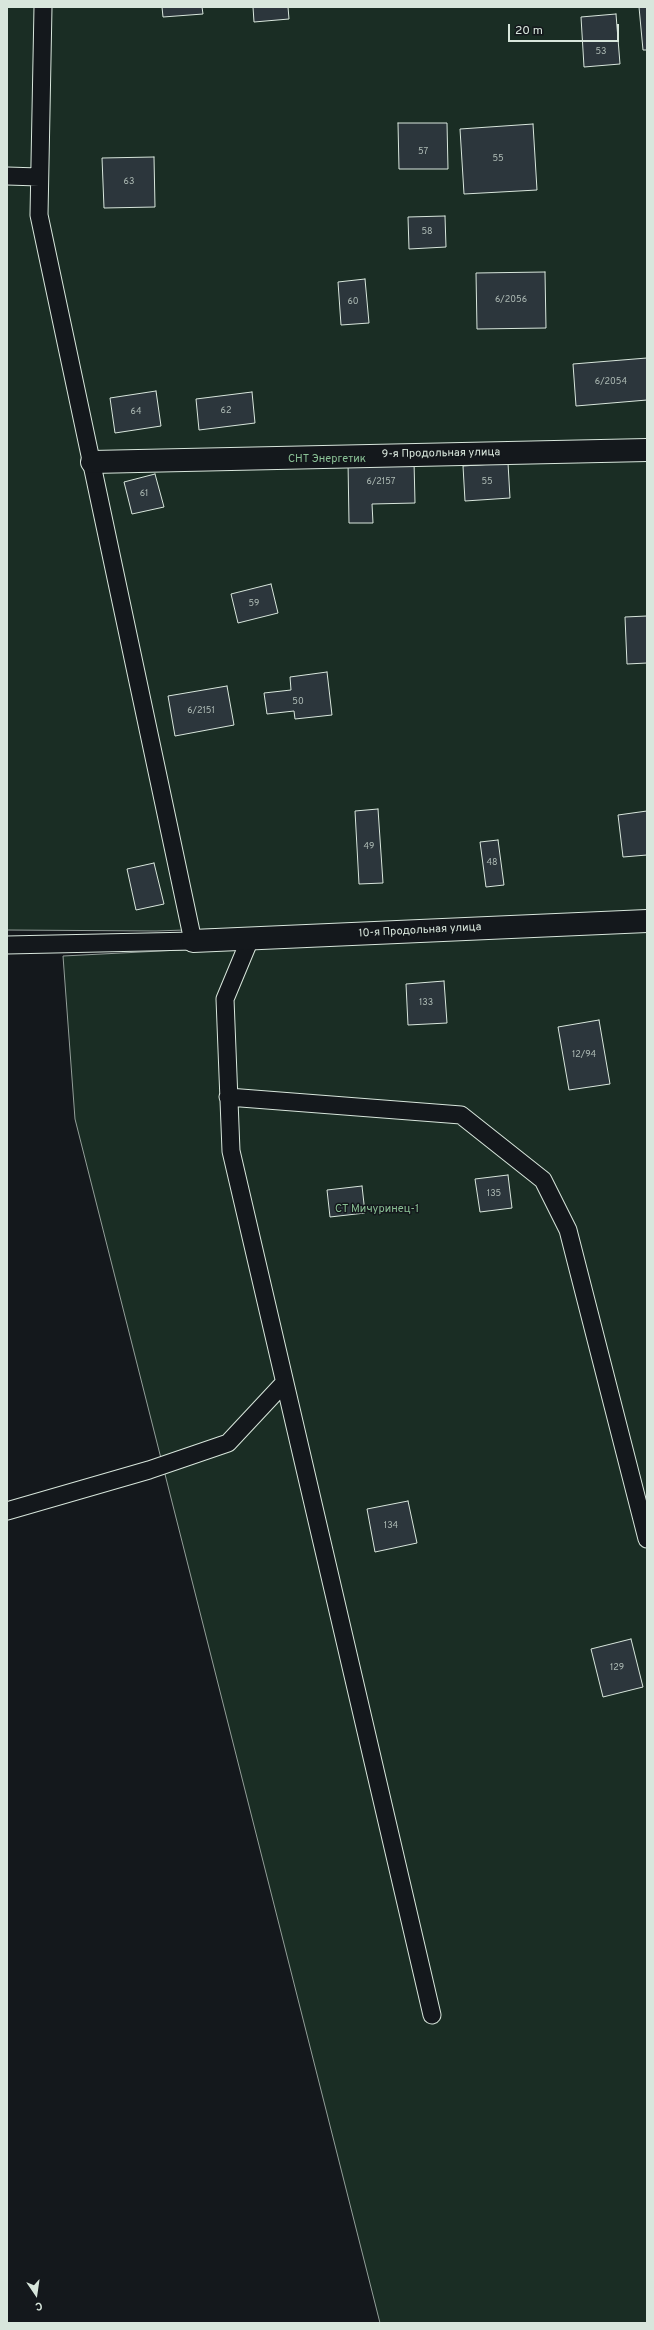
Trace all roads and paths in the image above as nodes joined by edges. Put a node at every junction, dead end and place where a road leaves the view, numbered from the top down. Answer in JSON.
{"nodes":[{"id":1,"x":43,"y":7,"type":"edge"},
{"id":2,"x":7,"y":176,"type":"edge"},
{"id":3,"x":39,"y":178,"type":"junction"},
{"id":4,"x":647,"y":450,"type":"edge"},
{"id":5,"x":92,"y":462,"type":"junction"},
{"id":6,"x":647,"y":921,"type":"edge"},
{"id":7,"x":250,"y":939,"type":"junction"},
{"id":8,"x":194,"y":941,"type":"junction"},
{"id":9,"x":7,"y":945,"type":"edge"},
{"id":10,"x":228,"y":1097,"type":"junction"},
{"id":11,"x":284,"y":1382,"type":"junction"},
{"id":12,"x":7,"y":1511,"type":"edge"},
{"id":13,"x":647,"y":1539,"type":"edge"},
{"id":14,"x":432,"y":2015,"type":"dead end"}],
"edges":[{"from":1,"to":3,"type":"lane"},
{"from":2,"to":3,"type":"lane"},
{"from":3,"to":5,"type":"lane"},
{"from":4,"to":5,"type":"street","name":"9-я Продольная улица"},
{"from":5,"to":8,"type":"lane"},
{"from":6,"to":7,"type":"street","name":"10-я Продольная улица"},
{"from":7,"to":8,"type":"street","name":"10-я Продольная улица"},
{"from":7,"to":10,"type":"lane"},
{"from":8,"to":9,"type":"lane"},
{"from":10,"to":11,"type":"lane"},
{"from":10,"to":13,"type":"lane"},
{"from":11,"to":12,"type":"lane"},
{"from":11,"to":14,"type":"lane"}]}
